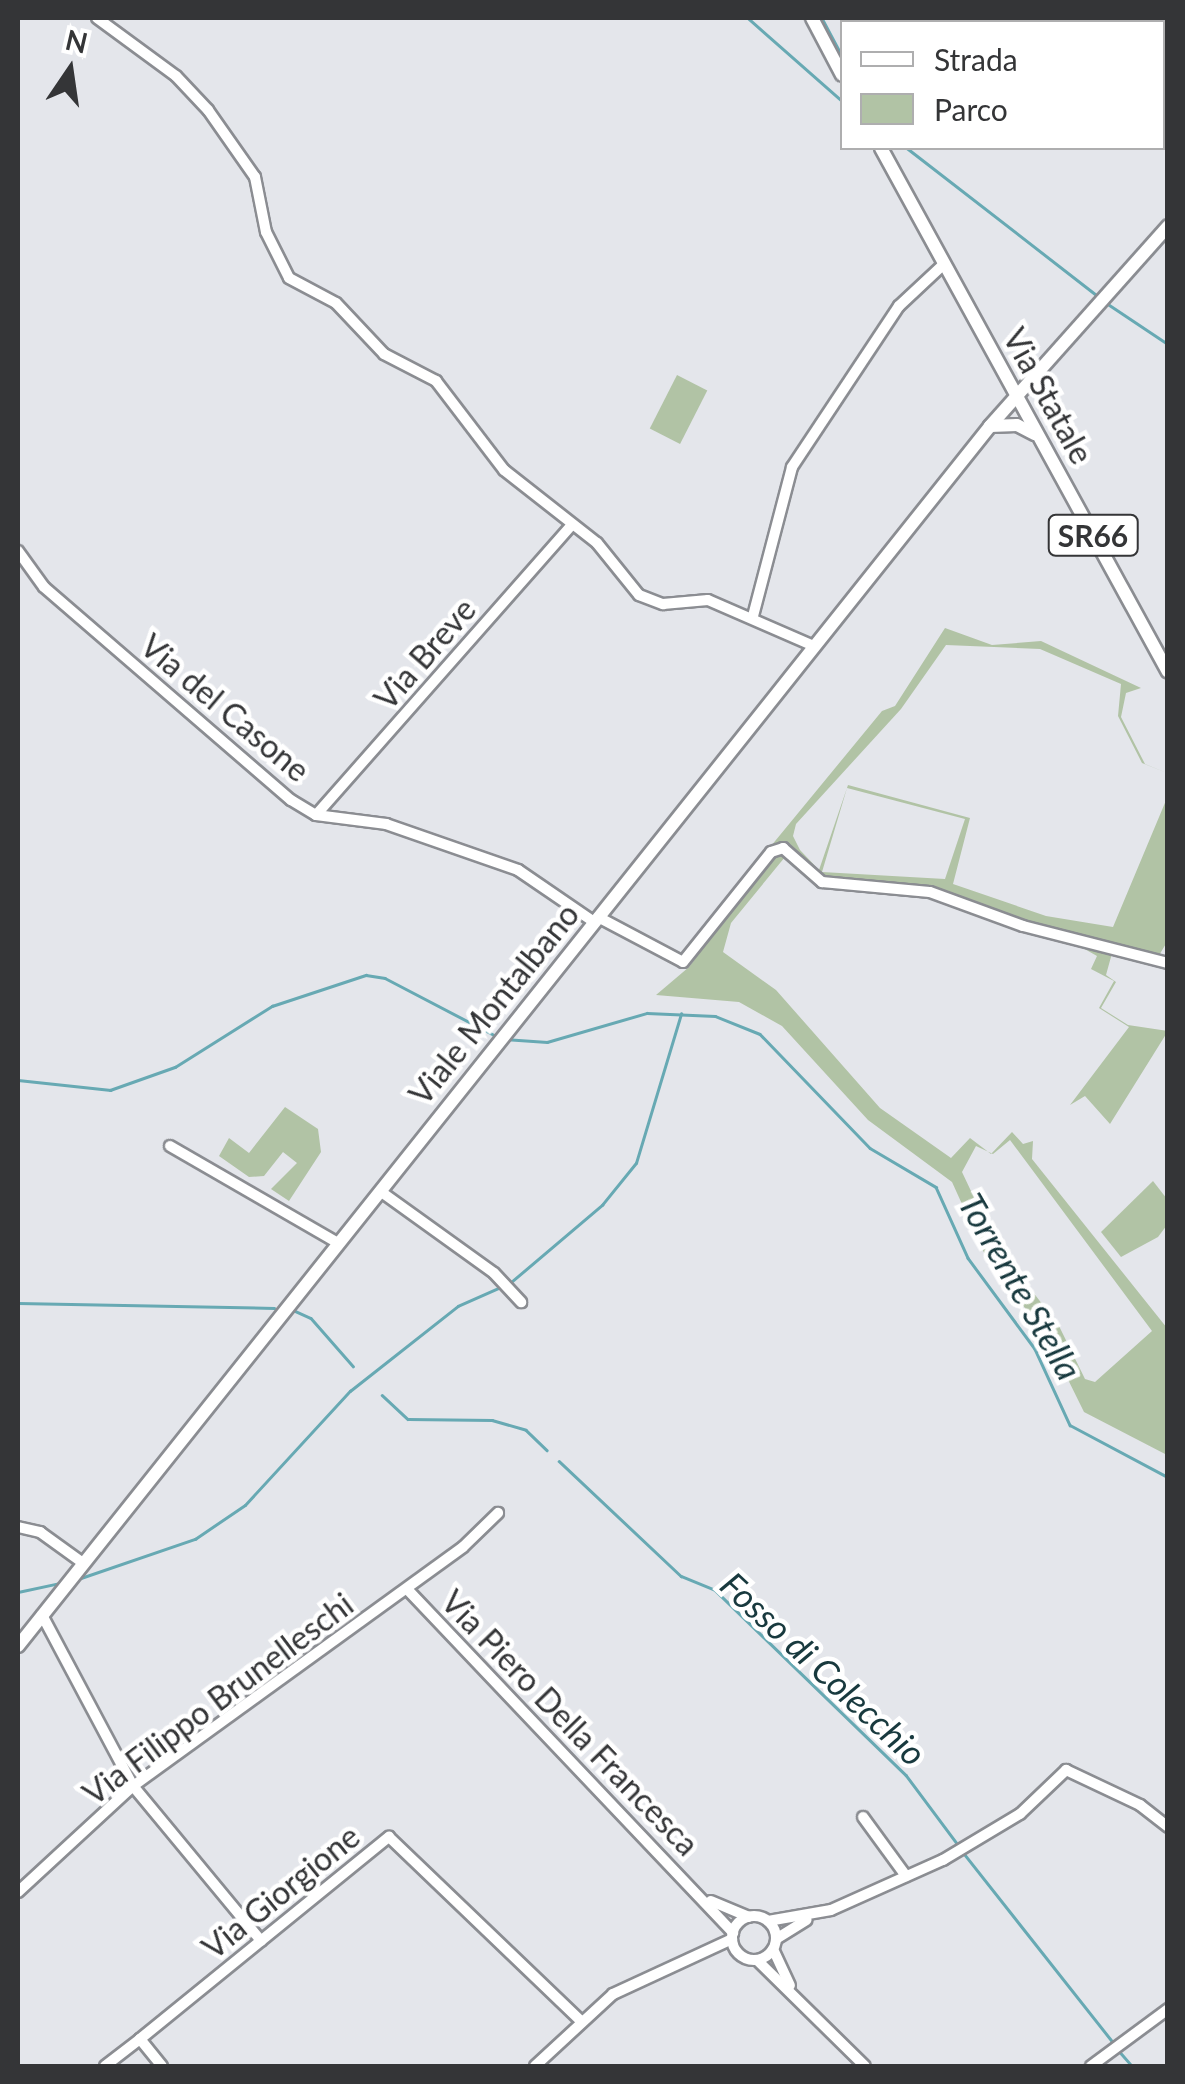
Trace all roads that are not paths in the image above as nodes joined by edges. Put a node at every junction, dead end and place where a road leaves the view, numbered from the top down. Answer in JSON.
{"nodes":[{"id":1,"x":97,"y":18,"type":"edge"},
{"id":2,"x":812,"y":18,"type":"edge"},
{"id":3,"x":840,"y":71,"type":"edge"},
{"id":4,"x":882,"y":150,"type":"edge"},
{"id":5,"x":1168,"y":226,"type":"edge"},
{"id":6,"x":944,"y":264,"type":"junction"},
{"id":7,"x":1017,"y":400,"type":"junction"},
{"id":8,"x":990,"y":426,"type":"junction"},
{"id":9,"x":1041,"y":439,"type":"junction"},
{"id":10,"x":571,"y":526,"type":"junction"},
{"id":11,"x":18,"y":551,"type":"edge"},
{"id":12,"x":754,"y":616,"type":"junction"},
{"id":13,"x":814,"y":646,"type":"junction"},
{"id":14,"x":1168,"y":672,"type":"edge"},
{"id":15,"x":316,"y":815,"type":"junction"},
{"id":16,"x":596,"y":919,"type":"junction"},
{"id":17,"x":1168,"y":963,"type":"edge"},
{"id":18,"x":170,"y":1146,"type":"dead end"},
{"id":19,"x":380,"y":1191,"type":"junction"},
{"id":20,"x":338,"y":1243,"type":"junction"},
{"id":21,"x":521,"y":1302,"type":"dead end"},
{"id":22,"x":498,"y":1513,"type":"dead end"},
{"id":23,"x":18,"y":1527,"type":"edge"},
{"id":24,"x":80,"y":1566,"type":"junction"},
{"id":25,"x":406,"y":1589,"type":"junction"},
{"id":26,"x":42,"y":1615,"type":"junction"},
{"id":27,"x":18,"y":1646,"type":"edge"},
{"id":28,"x":133,"y":1786,"type":"junction"},
{"id":29,"x":862,"y":1817,"type":"dead end"},
{"id":30,"x":1168,"y":1827,"type":"edge"},
{"id":31,"x":906,"y":1876,"type":"junction"},
{"id":32,"x":18,"y":1892,"type":"edge"},
{"id":33,"x":697,"y":1892,"type":"junction"},
{"id":34,"x":750,"y":1916,"type":"junction"},
{"id":35,"x":811,"y":1916,"type":"junction"},
{"id":36,"x":768,"y":1922,"type":"junction"},
{"id":37,"x":732,"y":1936,"type":"junction"},
{"id":38,"x":262,"y":1941,"type":"junction"},
{"id":39,"x":775,"y":1944,"type":"junction"},
{"id":40,"x":712,"y":1952,"type":"junction"},
{"id":41,"x":737,"y":1952,"type":"junction"},
{"id":42,"x":757,"y":1960,"type":"junction"},
{"id":43,"x":793,"y":1990,"type":"junction"},
{"id":44,"x":1168,"y":2009,"type":"edge"},
{"id":45,"x":580,"y":2020,"type":"junction"},
{"id":46,"x":140,"y":2039,"type":"junction"},
{"id":47,"x":104,"y":2066,"type":"edge"},
{"id":48,"x":162,"y":2066,"type":"edge"},
{"id":49,"x":535,"y":2066,"type":"edge"},
{"id":50,"x":865,"y":2066,"type":"edge"},
{"id":51,"x":1091,"y":2066,"type":"edge"}],
"edges":[{"from":1,"to":10,"type":"street"},
{"from":2,"to":3,"type":"main road"},
{"from":4,"to":6,"type":"main road","name":"Via Statale","number":"SR66"},
{"from":5,"to":7,"type":"main road","name":"Viale Montalbano"},
{"from":6,"to":7,"type":"main road","name":"Via Statale","number":"SR66"},
{"from":6,"to":12,"type":"street"},
{"from":7,"to":8,"type":"main road","name":"Viale Montalbano"},
{"from":7,"to":9,"type":"main road","name":"Via Statale","number":"SR66"},
{"from":8,"to":9,"type":"main road"},
{"from":8,"to":13,"type":"main road","name":"Viale Montalbano"},
{"from":9,"to":14,"type":"main road","name":"Via Statale","number":"SR66"},
{"from":10,"to":12,"type":"street"},
{"from":10,"to":15,"type":"street","name":"Via Breve"},
{"from":11,"to":15,"type":"street","name":"Via del Casone"},
{"from":12,"to":13,"type":"street"},
{"from":13,"to":16,"type":"main road","name":"Viale Montalbano"},
{"from":15,"to":16,"type":"street","name":"Via del Casone"},
{"from":16,"to":17,"type":"street","name":"Via del Casone"},
{"from":16,"to":19,"type":"main road","name":"Viale Montalbano"},
{"from":18,"to":20,"type":"street"},
{"from":19,"to":20,"type":"main road","name":"Viale Montalbano"},
{"from":19,"to":21,"type":"street"},
{"from":20,"to":24,"type":"main road","name":"Viale Montalbano"},
{"from":22,"to":25,"type":"street","name":"Via Filippo Brunelleschi"},
{"from":23,"to":24,"type":"street"},
{"from":24,"to":26,"type":"main road","name":"Viale Montalbano"},
{"from":25,"to":28,"type":"street","name":"Via Filippo Brunelleschi"},
{"from":25,"to":33,"type":"street","name":"Via Piero Della Francesca"},
{"from":26,"to":27,"type":"main road","name":"Viale Montalbano"},
{"from":26,"to":28,"type":"street"},
{"from":28,"to":32,"type":"street","name":"Via Filippo Brunelleschi"},
{"from":28,"to":38,"type":"street"},
{"from":29,"to":31,"type":"street"},
{"from":30,"to":31,"type":"street"},
{"from":31,"to":35,"type":"street"},
{"from":33,"to":34,"type":"street"},
{"from":33,"to":37,"type":"street","name":"Via Piero Della Francesca"},
{"from":34,"to":36,"type":"street"},
{"from":34,"to":37,"type":"street"},
{"from":35,"to":36,"type":"street"},
{"from":35,"to":39,"type":"street"},
{"from":36,"to":39,"type":"street"},
{"from":37,"to":40,"type":"street"},
{"from":37,"to":41,"type":"street"},
{"from":38,"to":45,"type":"street","name":"Via Giorgione"},
{"from":38,"to":46,"type":"street","name":"Via Giorgione"},
{"from":39,"to":42,"type":"street"},
{"from":39,"to":43,"type":"street"},
{"from":40,"to":41,"type":"street"},
{"from":40,"to":45,"type":"street"},
{"from":41,"to":42,"type":"street"},
{"from":42,"to":43,"type":"street"},
{"from":43,"to":50,"type":"street"},
{"from":44,"to":51,"type":"street"},
{"from":45,"to":49,"type":"street"},
{"from":46,"to":47,"type":"street","name":"Via Giorgione"},
{"from":46,"to":48,"type":"street"}]}
